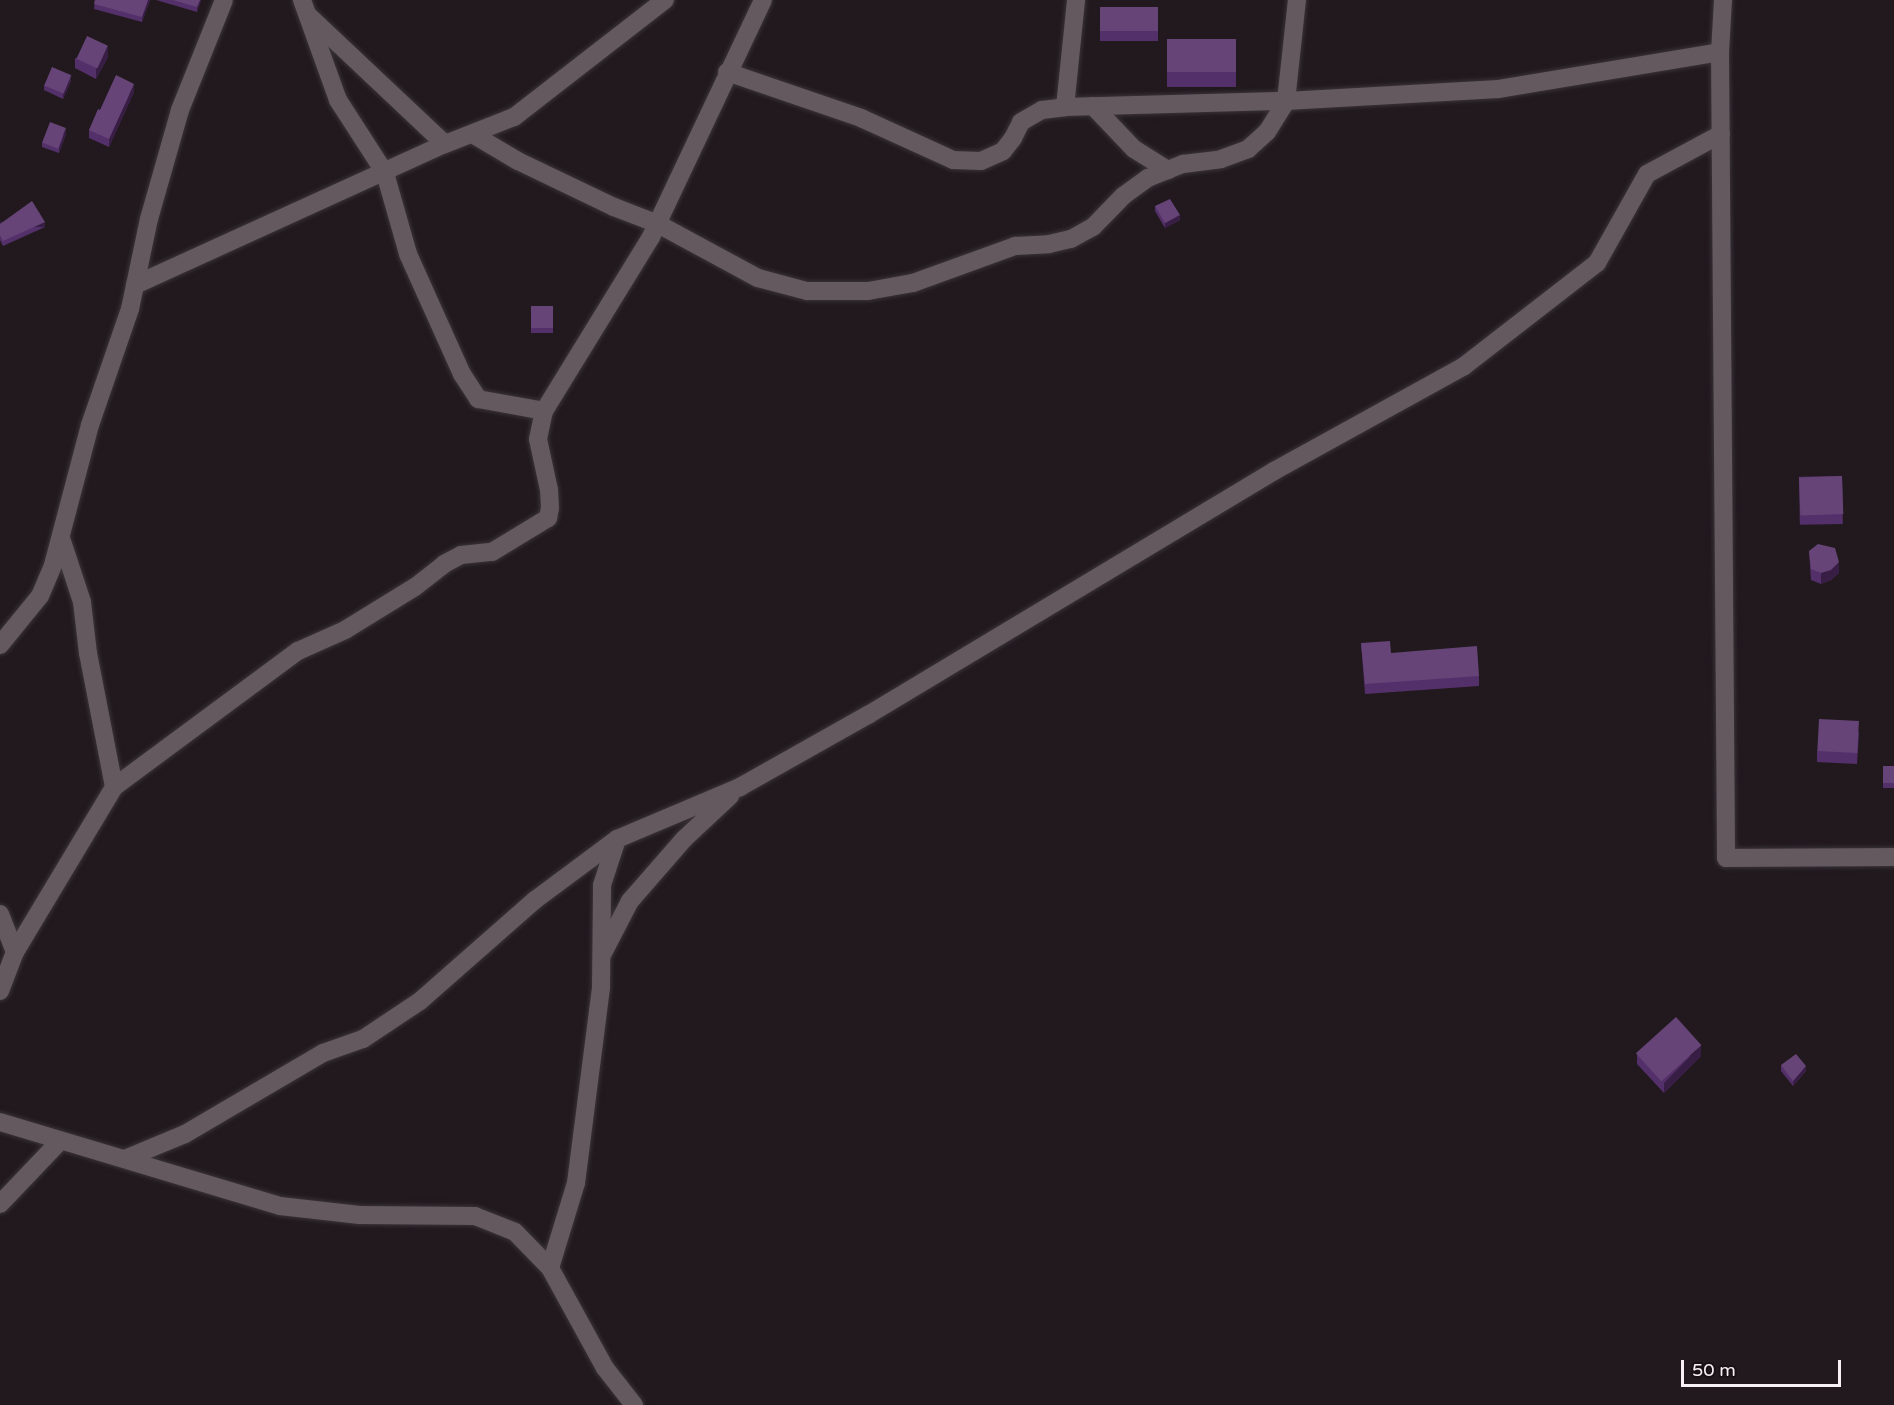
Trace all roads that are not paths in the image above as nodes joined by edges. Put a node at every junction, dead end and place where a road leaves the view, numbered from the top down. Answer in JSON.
{"nodes":[{"id":1,"x":224,"y":0,"type":"edge"},
{"id":2,"x":291,"y":0,"type":"edge"},
{"id":3,"x":665,"y":0,"type":"edge"},
{"id":4,"x":763,"y":0,"type":"edge"},
{"id":5,"x":1076,"y":0,"type":"edge"},
{"id":6,"x":1297,"y":0,"type":"edge"},
{"id":7,"x":1723,"y":0,"type":"edge"},
{"id":8,"x":303,"y":7,"type":"edge"},
{"id":9,"x":1720,"y":52,"type":"junction"},
{"id":10,"x":727,"y":72,"type":"junction"},
{"id":11,"x":1286,"y":101,"type":"junction"},
{"id":12,"x":1093,"y":106,"type":"junction"},
{"id":13,"x":1065,"y":107,"type":"junction"},
{"id":14,"x":1721,"y":134,"type":"junction"},
{"id":15,"x":474,"y":135,"type":"junction"},
{"id":16,"x":445,"y":144,"type":"junction"},
{"id":17,"x":1168,"y":170,"type":"junction"},
{"id":18,"x":385,"y":172,"type":"junction"},
{"id":19,"x":658,"y":224,"type":"junction"},
{"id":20,"x":135,"y":285,"type":"junction"},
{"id":21,"x":544,"y":411,"type":"junction"},
{"id":22,"x":61,"y":538,"type":"junction"},
{"id":23,"x":0,"y":645,"type":"edge"},
{"id":24,"x":114,"y":787,"type":"junction"},
{"id":25,"x":740,"y":787,"type":"junction"},
{"id":26,"x":617,"y":838,"type":"junction"},
{"id":27,"x":1894,"y":857,"type":"edge"},
{"id":28,"x":0,"y":914,"type":"edge"},
{"id":29,"x":601,"y":957,"type":"junction"},
{"id":30,"x":9,"y":960,"type":"edge"},
{"id":31,"x":0,"y":991,"type":"edge"},
{"id":32,"x":0,"y":1122,"type":"edge"},
{"id":33,"x":59,"y":1142,"type":"junction"},
{"id":34,"x":127,"y":1158,"type":"junction"},
{"id":35,"x":0,"y":1204,"type":"edge"},
{"id":36,"x":550,"y":1268,"type":"junction"},
{"id":37,"x":634,"y":1405,"type":"edge"}],
"edges":[{"from":1,"to":20,"type":"street"},
{"from":2,"to":8,"type":"street"},
{"from":3,"to":15,"type":"street"},
{"from":4,"to":10,"type":"street"},
{"from":5,"to":13,"type":"street"},
{"from":6,"to":11,"type":"street"},
{"from":7,"to":9,"type":"street"},
{"from":8,"to":16,"type":"street"},
{"from":8,"to":18,"type":"street"},
{"from":9,"to":11,"type":"street"},
{"from":9,"to":14,"type":"street"},
{"from":10,"to":13,"type":"street"},
{"from":10,"to":19,"type":"street"},
{"from":11,"to":12,"type":"street"},
{"from":11,"to":17,"type":"street"},
{"from":12,"to":13,"type":"street"},
{"from":12,"to":17,"type":"street"},
{"from":14,"to":25,"type":"street"},
{"from":14,"to":27,"type":"street"},
{"from":15,"to":16,"type":"street"},
{"from":15,"to":19,"type":"street"},
{"from":16,"to":18,"type":"street"},
{"from":17,"to":19,"type":"street"},
{"from":18,"to":20,"type":"street"},
{"from":18,"to":21,"type":"street"},
{"from":19,"to":21,"type":"street"},
{"from":20,"to":22,"type":"street"},
{"from":21,"to":24,"type":"street"},
{"from":22,"to":23,"type":"street"},
{"from":22,"to":24,"type":"street"},
{"from":24,"to":30,"type":"street"},
{"from":25,"to":26,"type":"street"},
{"from":25,"to":29,"type":"street"},
{"from":26,"to":29,"type":"street"},
{"from":26,"to":34,"type":"street"},
{"from":28,"to":30,"type":"street"},
{"from":29,"to":36,"type":"street"},
{"from":30,"to":31,"type":"street"},
{"from":32,"to":33,"type":"street"},
{"from":33,"to":34,"type":"street"},
{"from":33,"to":35,"type":"street"},
{"from":34,"to":36,"type":"street"},
{"from":36,"to":37,"type":"street"}]}
